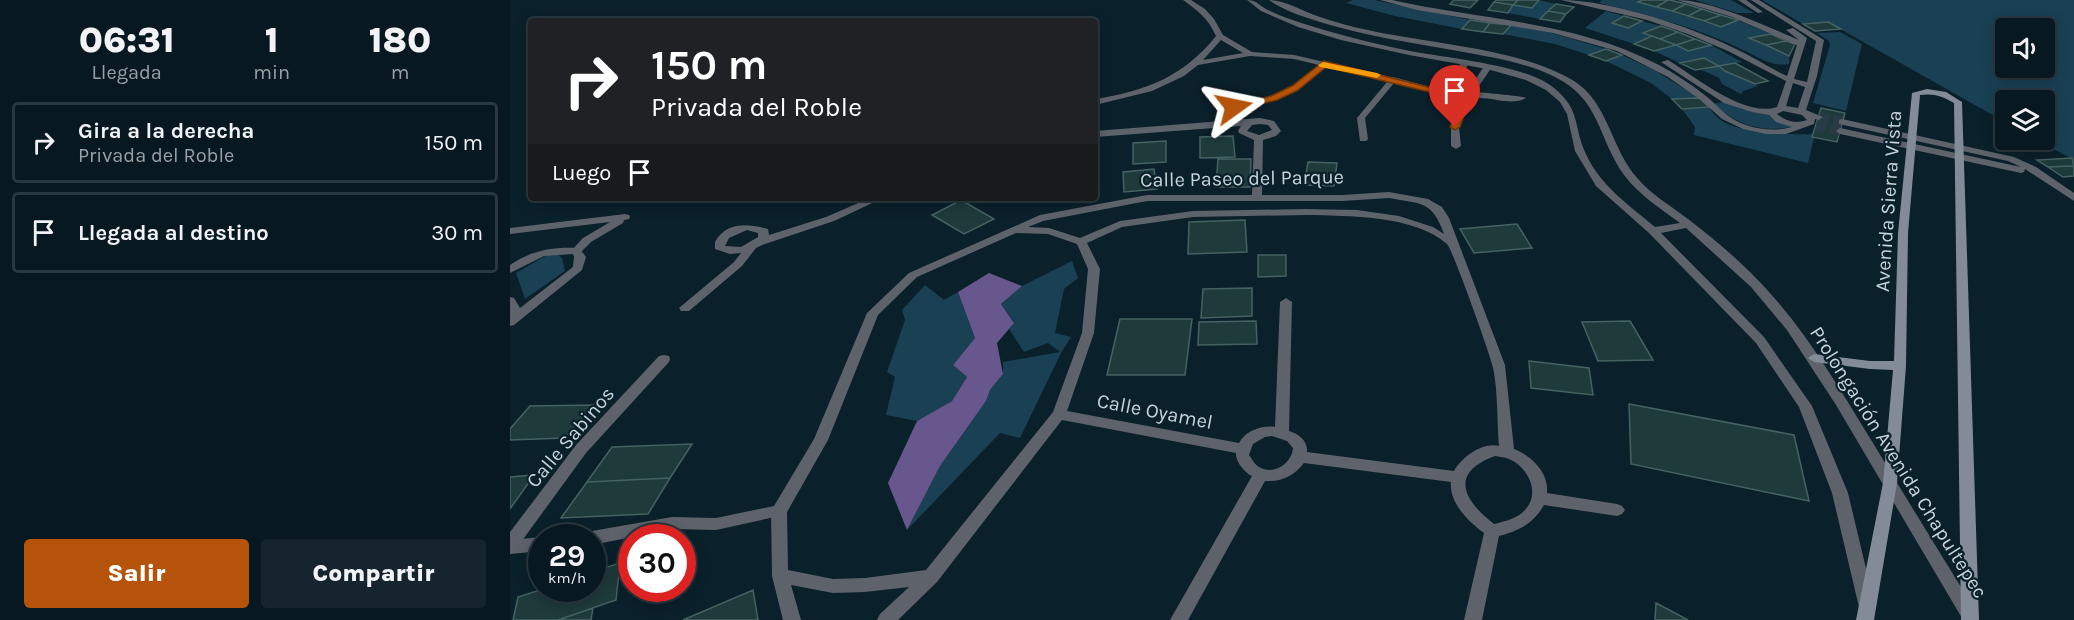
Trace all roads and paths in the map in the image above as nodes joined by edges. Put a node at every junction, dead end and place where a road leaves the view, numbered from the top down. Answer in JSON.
{"nodes":[{"id":1,"x":1186,"y":0,"type":"edge"},
{"id":2,"x":1252,"y":0,"type":"edge"},
{"id":3,"x":1272,"y":0,"type":"edge"},
{"id":4,"x":1383,"y":0,"type":"edge"},
{"id":5,"x":1421,"y":0,"type":"edge"},
{"id":6,"x":1564,"y":0,"type":"edge"},
{"id":7,"x":1680,"y":0,"type":"edge"},
{"id":8,"x":1740,"y":0,"type":"edge"},
{"id":9,"x":1754,"y":0,"type":"edge"},
{"id":10,"x":1734,"y":16,"type":"junction"},
{"id":11,"x":1772,"y":18,"type":"junction"},
{"id":12,"x":1788,"y":20,"type":"junction"},
{"id":13,"x":1220,"y":36,"type":"junction"},
{"id":14,"x":1802,"y":44,"type":"junction"},
{"id":15,"x":1819,"y":47,"type":"junction"},
{"id":16,"x":1250,"y":54,"type":"junction"},
{"id":17,"x":1465,"y":62,"type":"junction"},
{"id":18,"x":1198,"y":63,"type":"junction"},
{"id":19,"x":1324,"y":64,"type":"junction"},
{"id":20,"x":1755,"y":64,"type":"junction"},
{"id":21,"x":1488,"y":67,"type":"junction"},
{"id":22,"x":1792,"y":72,"type":"junction"},
{"id":23,"x":1813,"y":76,"type":"junction"},
{"id":24,"x":1393,"y":79,"type":"junction"},
{"id":25,"x":1790,"y":82,"type":"junction"},
{"id":26,"x":1809,"y":85,"type":"junction"},
{"id":27,"x":1454,"y":86,"type":"junction"},
{"id":28,"x":1473,"y":92,"type":"junction"},
{"id":29,"x":1445,"y":93,"type":"junction"},
{"id":30,"x":1702,"y":97,"type":"junction"},
{"id":31,"x":1522,"y":98,"type":"dead end"},
{"id":32,"x":1465,"y":99,"type":"junction"},
{"id":33,"x":1722,"y":100,"type":"junction"},
{"id":34,"x":1098,"y":101,"type":"edge"},
{"id":35,"x":1710,"y":104,"type":"junction"},
{"id":36,"x":1220,"y":109,"type":"dead end"},
{"id":37,"x":1781,"y":109,"type":"junction"},
{"id":38,"x":1772,"y":113,"type":"junction"},
{"id":39,"x":1809,"y":120,"type":"junction"},
{"id":40,"x":1841,"y":126,"type":"tunnel mouth"},
{"id":41,"x":1245,"y":127,"type":"junction"},
{"id":42,"x":1098,"y":134,"type":"edge"},
{"id":43,"x":1259,"y":138,"type":"junction"},
{"id":44,"x":1363,"y":139,"type":"dead end"},
{"id":45,"x":1098,"y":141,"type":"edge"},
{"id":46,"x":1912,"y":142,"type":"junction"},
{"id":47,"x":1456,"y":146,"type":"dead end"},
{"id":48,"x":1960,"y":151,"type":"junction"},
{"id":49,"x":1257,"y":196,"type":"junction"},
{"id":50,"x":2074,"y":198,"type":"edge"},
{"id":51,"x":852,"y":201,"type":"edge"},
{"id":52,"x":871,"y":201,"type":"edge"},
{"id":53,"x":1688,"y":224,"type":"junction"},
{"id":54,"x":1011,"y":230,"type":"junction"},
{"id":55,"x":510,"y":231,"type":"edge"},
{"id":56,"x":764,"y":231,"type":"junction"},
{"id":57,"x":1653,"y":231,"type":"junction"},
{"id":58,"x":1081,"y":242,"type":"junction"},
{"id":59,"x":1453,"y":243,"type":"junction"},
{"id":60,"x":756,"y":244,"type":"junction"},
{"id":61,"x":576,"y":251,"type":"junction"},
{"id":62,"x":510,"y":270,"type":"edge"},
{"id":63,"x":510,"y":301,"type":"edge"},
{"id":64,"x":1286,"y":302,"type":"dead end"},
{"id":65,"x":686,"y":308,"type":"dead end"},
{"id":66,"x":513,"y":318,"type":"edge"},
{"id":67,"x":664,"y":358,"type":"dead end"},
{"id":68,"x":1815,"y":358,"type":"junction"},
{"id":69,"x":1900,"y":366,"type":"junction"},
{"id":70,"x":1059,"y":414,"type":"junction"},
{"id":71,"x":1282,"y":432,"type":"junction"},
{"id":72,"x":1243,"y":449,"type":"junction"},
{"id":73,"x":1507,"y":450,"type":"junction"},
{"id":74,"x":1301,"y":457,"type":"junction"},
{"id":75,"x":1261,"y":474,"type":"junction"},
{"id":76,"x":1458,"y":477,"type":"junction"},
{"id":77,"x":1890,"y":483,"type":"junction"},
{"id":78,"x":1540,"y":498,"type":"junction"},
{"id":79,"x":1617,"y":510,"type":"dead end"},
{"id":80,"x":779,"y":511,"type":"junction"},
{"id":81,"x":1492,"y":531,"type":"junction"},
{"id":82,"x":606,"y":535,"type":"edge"},
{"id":83,"x":528,"y":545,"type":"edge"},
{"id":84,"x":510,"y":546,"type":"edge"},
{"id":85,"x":780,"y":576,"type":"junction"},
{"id":86,"x":931,"y":577,"type":"junction"},
{"id":87,"x":1866,"y":605,"type":"junction"},
{"id":88,"x":1970,"y":618,"type":"edge"},
{"id":89,"x":792,"y":620,"type":"edge"},
{"id":90,"x":886,"y":620,"type":"edge"},
{"id":91,"x":1179,"y":620,"type":"edge"},
{"id":92,"x":1473,"y":620,"type":"edge"},
{"id":93,"x":1865,"y":620,"type":"edge"}],
"edges":[{"from":1,"to":13,"type":"street"},
{"from":2,"to":17,"type":"street"},
{"from":3,"to":53,"type":"street","name":"Prolongación Avenida Chapultepec"},
{"from":4,"to":30,"type":"street"},
{"from":5,"to":33,"type":"street"},
{"from":6,"to":20,"type":"street"},
{"from":7,"to":10,"type":"street"},
{"from":8,"to":11,"type":"street"},
{"from":9,"to":12,"type":"street"},
{"from":10,"to":11,"type":"street"},
{"from":10,"to":14,"type":"street"},
{"from":11,"to":12,"type":"street"},
{"from":11,"to":14,"type":"street"},
{"from":12,"to":15,"type":"street"},
{"from":13,"to":16,"type":"street"},
{"from":13,"to":18,"type":"street"},
{"from":14,"to":15,"type":"street"},
{"from":14,"to":22,"type":"street"},
{"from":15,"to":23,"type":"street"},
{"from":16,"to":18,"type":"street"},
{"from":16,"to":19,"type":"street"},
{"from":17,"to":21,"type":"street"},
{"from":17,"to":27,"type":"street"},
{"from":18,"to":34,"type":"street"},
{"from":19,"to":24,"type":"street"},
{"from":19,"to":36,"type":"street"},
{"from":20,"to":22,"type":"street"},
{"from":20,"to":25,"type":"street"},
{"from":21,"to":28,"type":"street"},
{"from":21,"to":57,"type":"street"},
{"from":22,"to":23,"type":"street"},
{"from":22,"to":25,"type":"street"},
{"from":23,"to":26,"type":"street"},
{"from":24,"to":29,"type":"street"},
{"from":24,"to":44,"type":"street"},
{"from":25,"to":26,"type":"street"},
{"from":25,"to":37,"type":"street"},
{"from":26,"to":39,"type":"street"},
{"from":27,"to":28,"type":"street"},
{"from":27,"to":29,"type":"street"},
{"from":28,"to":31,"type":"street"},
{"from":28,"to":32,"type":"street"},
{"from":29,"to":32,"type":"street"},
{"from":30,"to":33,"type":"street"},
{"from":30,"to":35,"type":"street"},
{"from":32,"to":47,"type":"street"},
{"from":33,"to":35,"type":"street"},
{"from":33,"to":38,"type":"street"},
{"from":35,"to":39,"type":"street"},
{"from":37,"to":38,"type":"street"},
{"from":37,"to":39,"type":"street"},
{"from":38,"to":39,"type":"street"},
{"from":40,"to":46,"type":"street"},
{"from":41,"to":42,"type":"street"},
{"from":41,"to":43,"type":"street"},
{"from":41,"to":43,"type":"street"},
{"from":41,"to":45,"type":"street"},
{"from":43,"to":49,"type":"street"},
{"from":46,"to":48,"type":"street"},
{"from":46,"to":48,"type":"main road","name":"Avenida Sierra Vista"},
{"from":46,"to":69,"type":"main road","name":"Avenida Sierra Vista"},
{"from":48,"to":50,"type":"street"},
{"from":48,"to":88,"type":"main road","name":"Avenida Sierra Vista"},
{"from":49,"to":54,"type":"street","name":"Calle Paseo del Parque"},
{"from":49,"to":59,"type":"street","name":"Calle Paseo del Parque"},
{"from":51,"to":56,"type":"street"},
{"from":52,"to":60,"type":"street"},
{"from":53,"to":57,"type":"street"},
{"from":53,"to":68,"type":"street","name":"Prolongación Avenida Chapultepec"},
{"from":54,"to":58,"type":"street","name":"Calle Paseo del Parque"},
{"from":54,"to":80,"type":"street","name":"Calle Paseo del Parque"},
{"from":55,"to":61,"type":"street"},
{"from":56,"to":60,"type":"street"},
{"from":56,"to":60,"type":"street"},
{"from":57,"to":87,"type":"street"},
{"from":58,"to":59,"type":"street","name":"Calle Paseo del Parque"},
{"from":58,"to":70,"type":"street"},
{"from":59,"to":73,"type":"street","name":"Calle Paseo del Parque"},
{"from":60,"to":65,"type":"street"},
{"from":61,"to":62,"type":"street"},
{"from":61,"to":66,"type":"street"},
{"from":63,"to":66,"type":"street"},
{"from":64,"to":71,"type":"street"},
{"from":67,"to":84,"type":"street","name":"Calle Sabinos"},
{"from":68,"to":69,"type":"main road"},
{"from":68,"to":77,"type":"street","name":"Prolongación Avenida Chapultepec"},
{"from":69,"to":77,"type":"main road","name":"Avenida Sierra Vista"},
{"from":70,"to":72,"type":"street","name":"Calle Oyamel"},
{"from":70,"to":86,"type":"street"},
{"from":71,"to":72,"type":"street"},
{"from":71,"to":74,"type":"street"},
{"from":72,"to":75,"type":"street"},
{"from":73,"to":76,"type":"street"},
{"from":73,"to":78,"type":"street"},
{"from":74,"to":75,"type":"street"},
{"from":74,"to":76,"type":"street"},
{"from":75,"to":91,"type":"street"},
{"from":76,"to":81,"type":"street"},
{"from":77,"to":87,"type":"main road","name":"Avenida Sierra Vista"},
{"from":77,"to":88,"type":"street","name":"Prolongación Avenida Chapultepec"},
{"from":78,"to":79,"type":"street"},
{"from":78,"to":81,"type":"street"},
{"from":80,"to":82,"type":"street"},
{"from":80,"to":85,"type":"street"},
{"from":81,"to":92,"type":"street"},
{"from":83,"to":84,"type":"street"},
{"from":85,"to":86,"type":"street"},
{"from":85,"to":89,"type":"street"},
{"from":86,"to":90,"type":"street"},
{"from":87,"to":93,"type":"main road","name":"Avenida Sierra Vista"}]}
